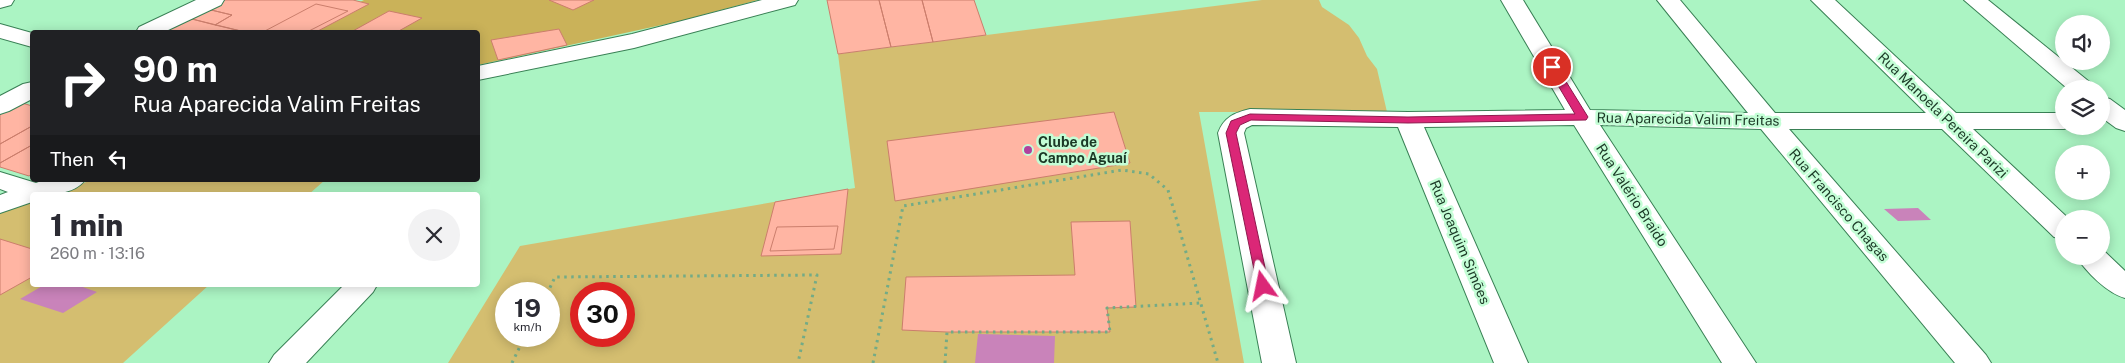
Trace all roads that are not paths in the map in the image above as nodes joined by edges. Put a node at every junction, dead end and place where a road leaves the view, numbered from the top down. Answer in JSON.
{"nodes":[{"id":1,"x":213,"y":0,"type":"edge"},
{"id":2,"x":787,"y":0,"type":"edge"},
{"id":3,"x":1512,"y":0,"type":"edge"},
{"id":4,"x":1668,"y":0,"type":"edge"},
{"id":5,"x":1822,"y":0,"type":"edge"},
{"id":6,"x":1974,"y":0,"type":"edge"},
{"id":7,"x":151,"y":30,"type":"edge"},
{"id":8,"x":0,"y":31,"type":"edge"},
{"id":9,"x":30,"y":39,"type":"edge"},
{"id":10,"x":480,"y":74,"type":"edge"},
{"id":11,"x":2072,"y":80,"type":"edge"},
{"id":12,"x":30,"y":90,"type":"edge"},
{"id":13,"x":0,"y":106,"type":"edge"},
{"id":14,"x":1582,"y":117,"type":"junction"},
{"id":15,"x":1408,"y":120,"type":"junction"},
{"id":16,"x":1768,"y":121,"type":"junction"},
{"id":17,"x":1950,"y":121,"type":"junction"},
{"id":18,"x":2055,"y":121,"type":"edge"},
{"id":19,"x":0,"y":180,"type":"edge"},
{"id":20,"x":64,"y":182,"type":"edge"},
{"id":21,"x":36,"y":192,"type":"joint"},
{"id":22,"x":30,"y":194,"type":"edge"},
{"id":23,"x":0,"y":204,"type":"edge"},
{"id":24,"x":2055,"y":221,"type":"edge"},
{"id":25,"x":2101,"y":265,"type":"edge"},
{"id":26,"x":360,"y":287,"type":"edge"},
{"id":27,"x":2125,"y":288,"type":"edge"},
{"id":28,"x":286,"y":363,"type":"edge"},
{"id":29,"x":1279,"y":363,"type":"edge"},
{"id":30,"x":1511,"y":363,"type":"edge"},
{"id":31,"x":1740,"y":363,"type":"edge"},
{"id":32,"x":1974,"y":363,"type":"edge"}],
"edges":[{"from":1,"to":7,"type":"street"},
{"from":2,"to":10,"type":"street"},
{"from":3,"to":14,"type":"street","name":"Rua Valério Braido"},
{"from":4,"to":16,"type":"street","name":"Rua Francisco Chagas"},
{"from":5,"to":17,"type":"street","name":"Rua Manoela Pereira Parizi"},
{"from":6,"to":11,"type":"street"},
{"from":8,"to":9,"type":"street"},
{"from":12,"to":13,"type":"street"},
{"from":14,"to":15,"type":"street","name":"Rua Aparecida Valim Freitas"},
{"from":14,"to":16,"type":"street","name":"Rua Aparecida Valim Freitas"},
{"from":14,"to":31,"type":"street","name":"Rua Valério Braido"},
{"from":15,"to":29,"type":"street","name":"Rua Aparecida Valim Freitas"},
{"from":15,"to":30,"type":"street","name":"Rua Joaquim Simões"},
{"from":16,"to":17,"type":"street","name":"Rua Aparecida Valim Freitas"},
{"from":16,"to":32,"type":"street","name":"Rua Francisco Chagas"},
{"from":17,"to":18,"type":"street","name":"Rua Aparecida Valim Freitas"},
{"from":17,"to":24,"type":"street","name":"Rua Manoela Pereira Parizi"},
{"from":19,"to":21,"type":"street"},
{"from":20,"to":21,"type":"street"},
{"from":22,"to":23,"type":"street"},
{"from":25,"to":27,"type":"street"},
{"from":26,"to":28,"type":"street"}]}
